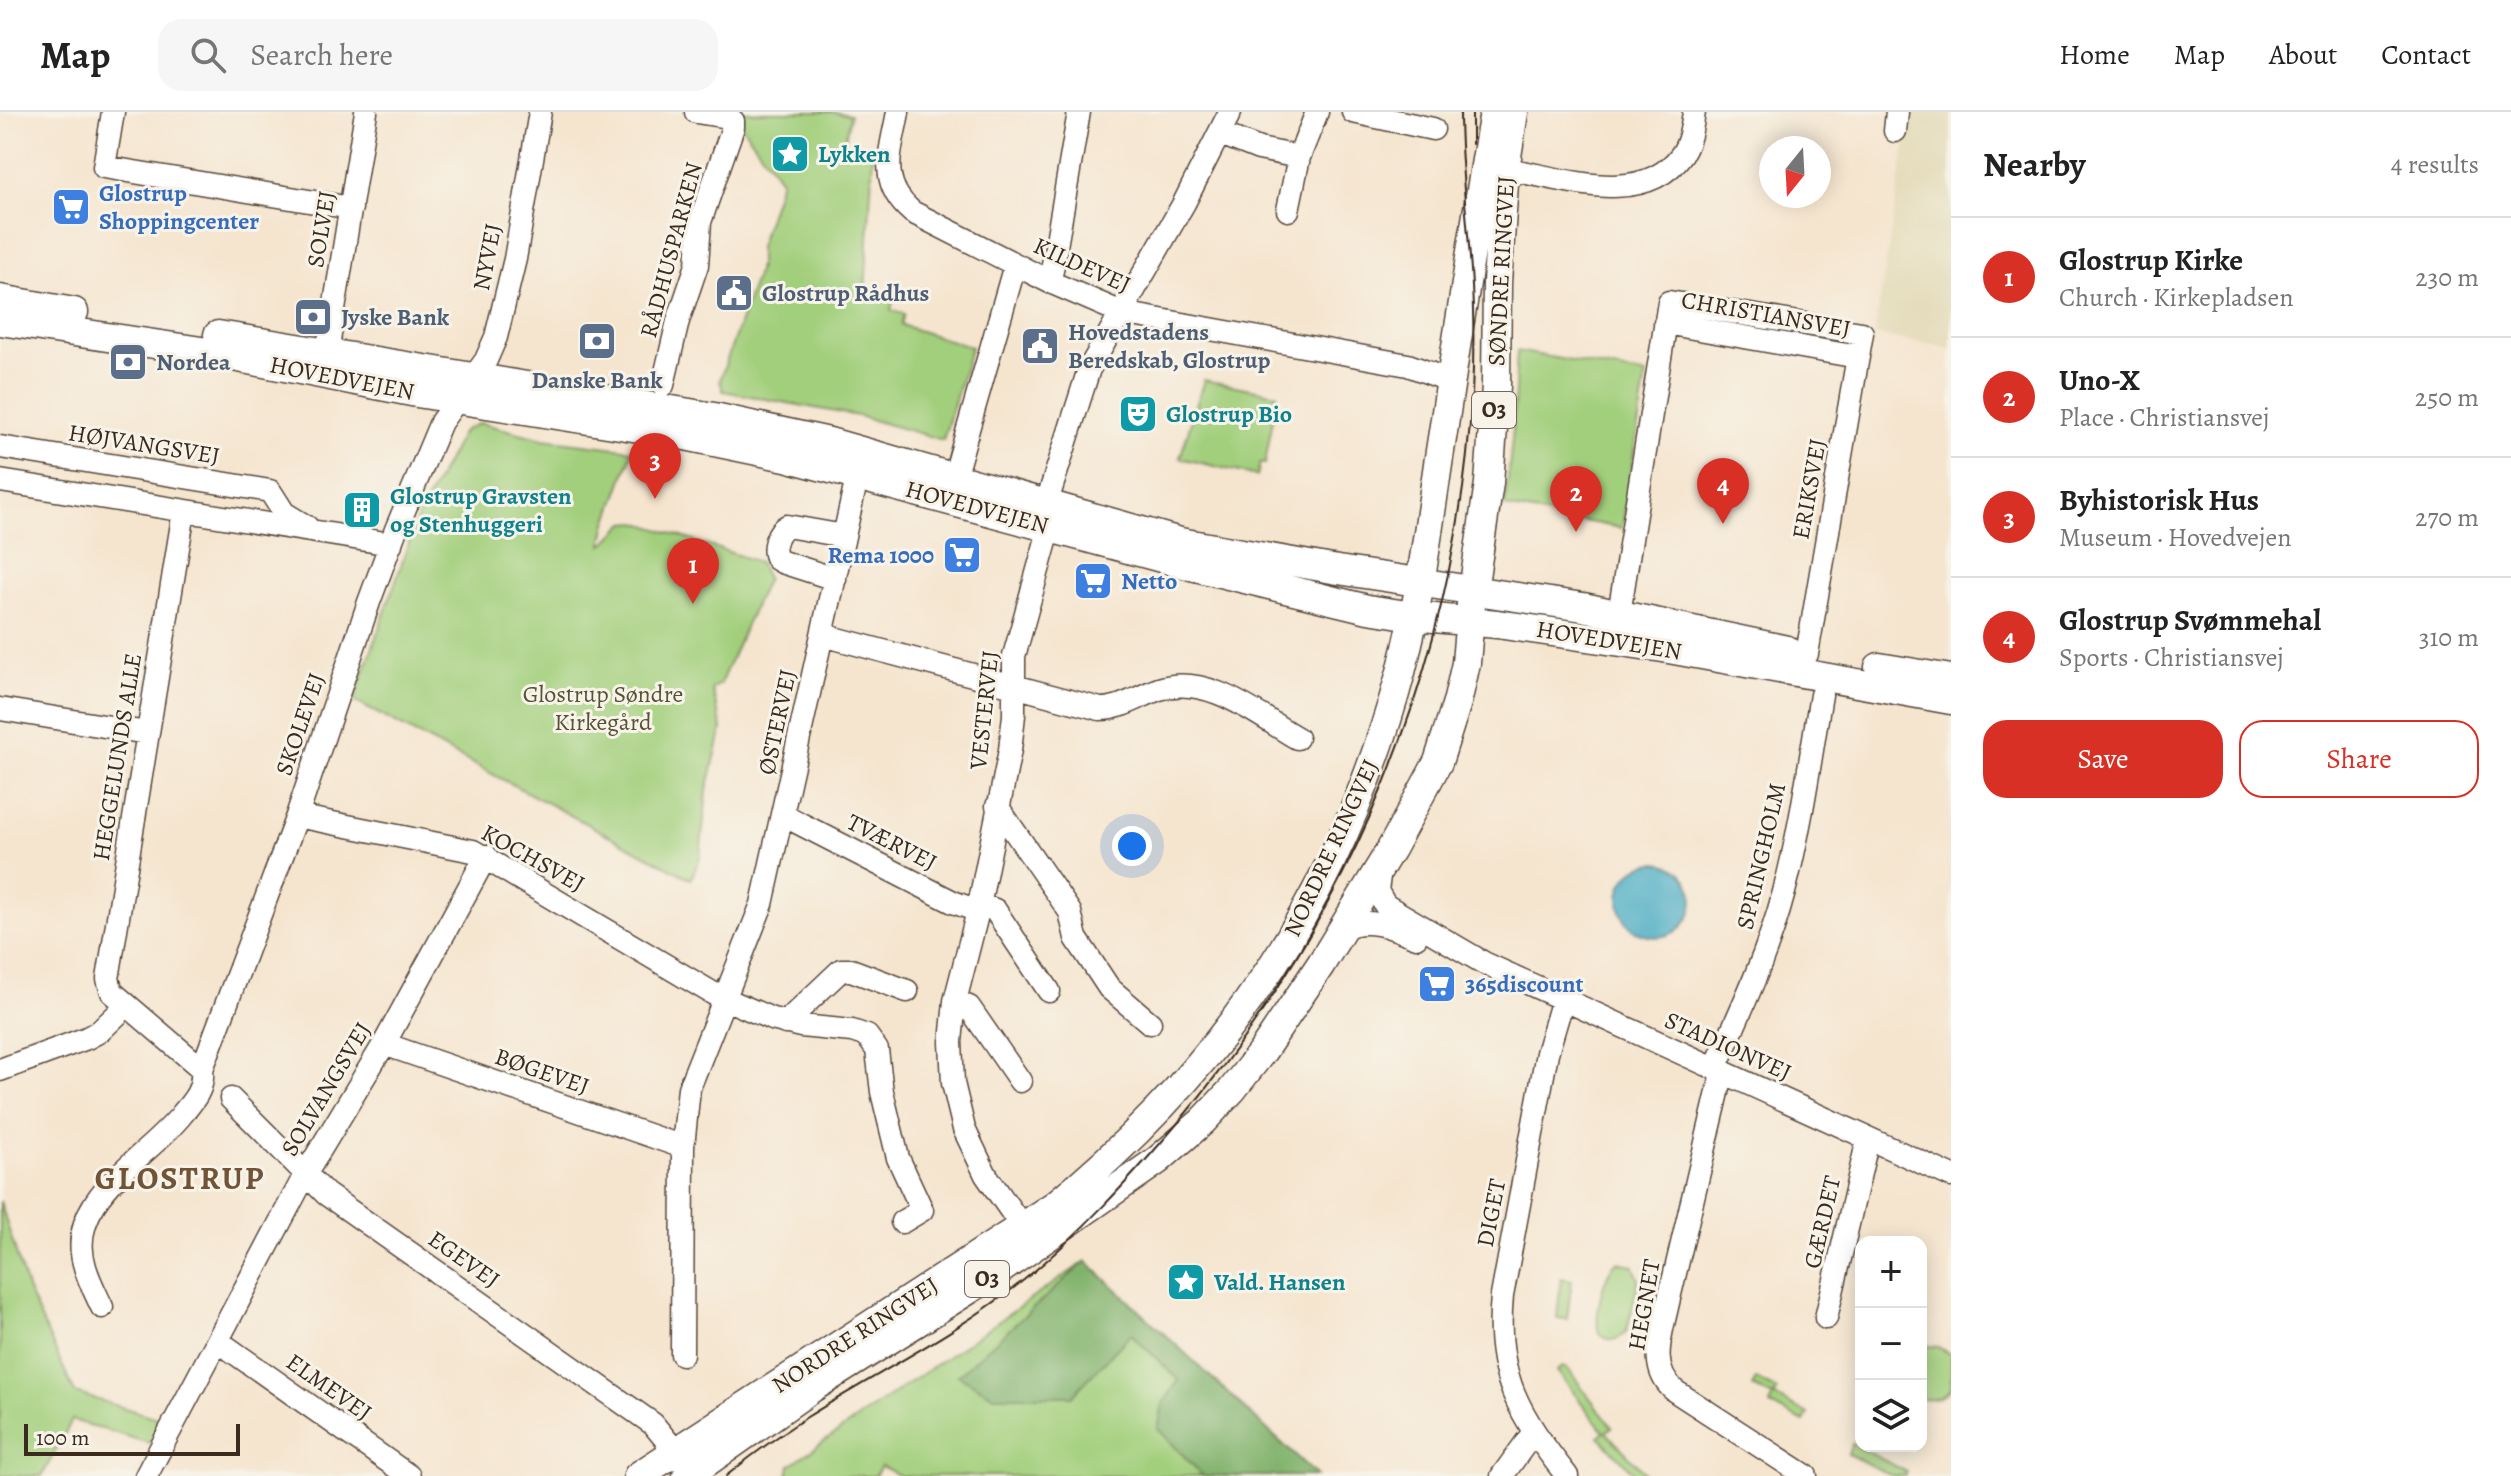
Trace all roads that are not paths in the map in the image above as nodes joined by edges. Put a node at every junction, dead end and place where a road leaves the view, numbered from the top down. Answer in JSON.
{"nodes":[{"id":1,"x":113,"y":112,"type":"edge"},
{"id":2,"x":366,"y":112,"type":"edge"},
{"id":3,"x":540,"y":112,"type":"edge"},
{"id":4,"x":696,"y":112,"type":"edge"},
{"id":5,"x":898,"y":112,"type":"edge"},
{"id":6,"x":1079,"y":112,"type":"edge"},
{"id":7,"x":1230,"y":112,"type":"edge"},
{"id":8,"x":1317,"y":112,"type":"edge"},
{"id":9,"x":1353,"y":112,"type":"edge"},
{"id":10,"x":1494,"y":112,"type":"edge"},
{"id":11,"x":1514,"y":112,"type":"edge"},
{"id":12,"x":1694,"y":112,"type":"edge"},
{"id":13,"x":1433,"y":129,"type":"dead end"},
{"id":14,"x":1221,"y":134,"type":"junction"},
{"id":15,"x":1299,"y":157,"type":"junction"},
{"id":16,"x":1505,"y":169,"type":"junction"},
{"id":17,"x":351,"y":208,"type":"junction"},
{"id":18,"x":1288,"y":210,"type":"dead end"},
{"id":19,"x":1015,"y":265,"type":"junction"},
{"id":20,"x":1050,"y":282,"type":"junction"},
{"id":21,"x":0,"y":299,"type":"edge"},
{"id":22,"x":1667,"y":312,"type":"junction"},
{"id":23,"x":1122,"y":313,"type":"junction"},
{"id":24,"x":0,"y":321,"type":"edge"},
{"id":25,"x":1862,"y":333,"type":"joint"},
{"id":26,"x":327,"y":353,"type":"junction"},
{"id":27,"x":1858,"y":357,"type":"junction"},
{"id":28,"x":475,"y":377,"type":"junction"},
{"id":29,"x":1451,"y":381,"type":"junction"},
{"id":30,"x":663,"y":385,"type":"dead end"},
{"id":31,"x":456,"y":400,"type":"junction"},
{"id":32,"x":0,"y":447,"type":"edge"},
{"id":33,"x":860,"y":463,"type":"junction"},
{"id":34,"x":954,"y":478,"type":"junction"},
{"id":35,"x":0,"y":481,"type":"edge"},
{"id":36,"x":276,"y":499,"type":"junction"},
{"id":37,"x":184,"y":511,"type":"junction"},
{"id":38,"x":1048,"y":516,"type":"junction"},
{"id":39,"x":249,"y":520,"type":"junction"},
{"id":40,"x":312,"y":530,"type":"junction"},
{"id":41,"x":844,"y":536,"type":"junction"},
{"id":42,"x":391,"y":544,"type":"junction"},
{"id":43,"x":835,"y":579,"type":"junction"},
{"id":44,"x":1430,"y":600,"type":"junction"},
{"id":45,"x":1471,"y":605,"type":"junction"},
{"id":46,"x":1619,"y":614,"type":"junction"},
{"id":47,"x":1710,"y":633,"type":"junction"},
{"id":48,"x":823,"y":635,"type":"junction"},
{"id":49,"x":1807,"y":654,"type":"junction"},
{"id":50,"x":1774,"y":666,"type":"junction"},
{"id":51,"x":1951,"y":679,"type":"edge"},
{"id":52,"x":1864,"y":682,"type":"junction"},
{"id":53,"x":1012,"y":685,"type":"junction"},
{"id":54,"x":1821,"y":695,"type":"junction"},
{"id":55,"x":1951,"y":700,"type":"edge"},
{"id":56,"x":0,"y":709,"type":"edge"},
{"id":57,"x":147,"y":733,"type":"junction"},
{"id":58,"x":1297,"y":738,"type":"dead end"},
{"id":59,"x":997,"y":806,"type":"junction"},
{"id":60,"x":783,"y":815,"type":"junction"},
{"id":61,"x":297,"y":816,"type":"junction"},
{"id":62,"x":486,"y":856,"type":"junction"},
{"id":63,"x":1386,"y":858,"type":"junction"},
{"id":64,"x":979,"y":908,"type":"junction"},
{"id":65,"x":1341,"y":930,"type":"junction"},
{"id":66,"x":1484,"y":963,"type":"junction"},
{"id":67,"x":907,"y":991,"type":"dead end"},
{"id":68,"x":1049,"y":991,"type":"dead end"},
{"id":69,"x":723,"y":999,"type":"junction"},
{"id":70,"x":1563,"y":999,"type":"junction"},
{"id":71,"x":955,"y":1001,"type":"junction"},
{"id":72,"x":127,"y":1005,"type":"junction"},
{"id":73,"x":785,"y":1023,"type":"junction"},
{"id":74,"x":1150,"y":1023,"type":"dead end"},
{"id":75,"x":384,"y":1044,"type":"junction"},
{"id":76,"x":202,"y":1069,"type":"junction"},
{"id":77,"x":0,"y":1070,"type":"edge"},
{"id":78,"x":1719,"y":1070,"type":"junction"},
{"id":79,"x":1020,"y":1081,"type":"dead end"},
{"id":80,"x":231,"y":1099,"type":"dead end"},
{"id":81,"x":1868,"y":1139,"type":"junction"},
{"id":82,"x":683,"y":1147,"type":"junction"},
{"id":83,"x":305,"y":1175,"type":"junction"},
{"id":84,"x":1951,"y":1176,"type":"edge"},
{"id":85,"x":902,"y":1222,"type":"dead end"},
{"id":86,"x":1020,"y":1223,"type":"junction"},
{"id":87,"x":102,"y":1307,"type":"dead end"},
{"id":88,"x":1826,"y":1318,"type":"dead end"},
{"id":89,"x":218,"y":1341,"type":"junction"},
{"id":90,"x":682,"y":1354,"type":"dead end"},
{"id":91,"x":1533,"y":1433,"type":"junction"},
{"id":92,"x":681,"y":1464,"type":"edge"},
{"id":93,"x":146,"y":1476,"type":"edge"},
{"id":94,"x":409,"y":1476,"type":"edge"},
{"id":95,"x":638,"y":1476,"type":"edge"},
{"id":96,"x":650,"y":1476,"type":"edge"},
{"id":97,"x":1502,"y":1476,"type":"edge"},
{"id":98,"x":1567,"y":1476,"type":"edge"},
{"id":99,"x":1806,"y":1476,"type":"edge"}],
"edges":[{"from":1,"to":17,"type":"street"},
{"from":2,"to":17,"type":"street","name":"SOLVEJ"},
{"from":3,"to":28,"type":"street","name":"NYVEJ"},
{"from":4,"to":30,"type":"street","name":"RÅDHUSPARKEN"},
{"from":5,"to":19,"type":"street","name":"KILDEVEJ"},
{"from":6,"to":20,"type":"street"},
{"from":7,"to":14,"type":"street","name":"VESTERVEJ"},
{"from":8,"to":15,"type":"street"},
{"from":9,"to":13,"type":"street"},
{"from":10,"to":29,"type":"main road","name":"SØNDRE RINGVEJ","number":"O3"},
{"from":11,"to":16,"type":"main road","name":"SØNDRE RINGVEJ","number":"O3"},
{"from":12,"to":16,"type":"street"},
{"from":14,"to":15,"type":"street"},
{"from":14,"to":23,"type":"street","name":"VESTERVEJ"},
{"from":15,"to":18,"type":"street"},
{"from":16,"to":45,"type":"main road","name":"SØNDRE RINGVEJ","number":"O3"},
{"from":17,"to":26,"type":"street","name":"SOLVEJ"},
{"from":19,"to":20,"type":"street","name":"KILDEVEJ"},
{"from":19,"to":34,"type":"street"},
{"from":20,"to":23,"type":"street","name":"KILDEVEJ"},
{"from":21,"to":26,"type":"main road","name":"HOVEDVEJEN"},
{"from":22,"to":25,"type":"street","name":"CHRISTIANSVEJ"},
{"from":22,"to":27,"type":"street","name":"CHRISTIANSVEJ"},
{"from":22,"to":46,"type":"street","name":"CHRISTIANSVEJ"},
{"from":23,"to":29,"type":"street","name":"KILDEVEJ"},
{"from":23,"to":38,"type":"street","name":"VESTERVEJ"},
{"from":24,"to":31,"type":"main road","name":"HOVEDVEJEN"},
{"from":25,"to":27,"type":"street","name":"ERIKSVEJ"},
{"from":26,"to":28,"type":"main road","name":"HOVEDVEJEN"},
{"from":27,"to":49,"type":"street","name":"ERIKSVEJ"},
{"from":28,"to":31,"type":"street","name":"NYVEJ"},
{"from":28,"to":33,"type":"main road","name":"HOVEDVEJEN"},
{"from":29,"to":44,"type":"main road","name":"SØNDRE RINGVEJ","number":"O3"},
{"from":31,"to":33,"type":"main road","name":"HOVEDVEJEN"},
{"from":31,"to":42,"type":"street","name":"SKOLEVEJ"},
{"from":32,"to":36,"type":"street","name":"HØJVANGSVEJ"},
{"from":33,"to":34,"type":"main road","name":"HOVEDVEJEN"},
{"from":33,"to":38,"type":"main road","name":"HOVEDVEJEN"},
{"from":33,"to":41,"type":"street","name":"ØSTERVEJ"},
{"from":34,"to":38,"type":"main road","name":"HOVEDVEJEN"},
{"from":35,"to":37,"type":"street","name":"HØJVANGSVEJ"},
{"from":36,"to":39,"type":"street"},
{"from":36,"to":40,"type":"street","name":"HØJVANGSVEJ"},
{"from":37,"to":39,"type":"street","name":"HØJVANGSVEJ"},
{"from":37,"to":57,"type":"street","name":"HEGGELUNDS ALLE"},
{"from":38,"to":44,"type":"main road","name":"HOVEDVEJEN"},
{"from":38,"to":44,"type":"main road","name":"HOVEDVEJEN"},
{"from":38,"to":53,"type":"street","name":"VESTERVEJ"},
{"from":39,"to":40,"type":"street","name":"HØJVANGSVEJ"},
{"from":40,"to":42,"type":"street","name":"HØJVANGSVEJ"},
{"from":41,"to":43,"type":"street","name":"ØSTERVEJ"},
{"from":41,"to":43,"type":"street"},
{"from":42,"to":61,"type":"street","name":"SKOLEVEJ"},
{"from":43,"to":48,"type":"street","name":"ØSTERVEJ"},
{"from":44,"to":45,"type":"main road","name":"HOVEDVEJEN"},
{"from":44,"to":63,"type":"main road"},
{"from":44,"to":86,"type":"main road","name":"NORDRE RINGVEJ","number":"O3"},
{"from":45,"to":46,"type":"main road","name":"HOVEDVEJEN"},
{"from":45,"to":47,"type":"main road"},
{"from":45,"to":50,"type":"main road","name":"HOVEDVEJEN"},
{"from":45,"to":63,"type":"main road","name":"NORDRE RINGVEJ","number":"O3"},
{"from":46,"to":47,"type":"main road","name":"HOVEDVEJEN"},
{"from":47,"to":49,"type":"main road","name":"HOVEDVEJEN"},
{"from":48,"to":53,"type":"street"},
{"from":48,"to":60,"type":"street","name":"ØSTERVEJ"},
{"from":49,"to":51,"type":"main road","name":"HOVEDVEJEN"},
{"from":50,"to":52,"type":"main road","name":"HOVEDVEJEN"},
{"from":50,"to":54,"type":"street"},
{"from":52,"to":54,"type":"street"},
{"from":52,"to":55,"type":"main road","name":"HOVEDVEJEN"},
{"from":53,"to":58,"type":"street"},
{"from":53,"to":59,"type":"street","name":"VESTERVEJ"},
{"from":54,"to":78,"type":"street","name":"SPRINGHOLM"},
{"from":56,"to":57,"type":"street"},
{"from":57,"to":72,"type":"street","name":"HEGGELUNDS ALLE"},
{"from":59,"to":64,"type":"street","name":"VESTERVEJ"},
{"from":59,"to":74,"type":"street","name":"VESTERVEJ"},
{"from":60,"to":64,"type":"street","name":"TVÆRVEJ"},
{"from":60,"to":69,"type":"street","name":"ØSTERVEJ"},
{"from":61,"to":62,"type":"street","name":"KOCHSVEJ"},
{"from":61,"to":76,"type":"street","name":"SKOLEVEJ"},
{"from":62,"to":69,"type":"street","name":"KOCHSVEJ"},
{"from":62,"to":75,"type":"street","name":"SOLVANGSVEJ"},
{"from":63,"to":65,"type":"main road","name":"NORDRE RINGVEJ","number":"O3"},
{"from":63,"to":66,"type":"street","name":"STADIONVEJ"},
{"from":64,"to":68,"type":"street"},
{"from":64,"to":71,"type":"street","name":"VESTERVEJ"},
{"from":65,"to":66,"type":"street","name":"STADIONVEJ"},
{"from":65,"to":92,"type":"main road","name":"NORDRE RINGVEJ","number":"O3"},
{"from":66,"to":70,"type":"street","name":"STADIONVEJ"},
{"from":67,"to":73,"type":"street"},
{"from":69,"to":73,"type":"street"},
{"from":69,"to":82,"type":"street","name":"ØSTERVEJ"},
{"from":70,"to":78,"type":"street","name":"STADIONVEJ"},
{"from":70,"to":91,"type":"street","name":"DIGET"},
{"from":71,"to":79,"type":"street"},
{"from":71,"to":86,"type":"street","name":"VESTERVEJ"},
{"from":72,"to":76,"type":"street"},
{"from":72,"to":77,"type":"street"},
{"from":73,"to":85,"type":"street"},
{"from":75,"to":82,"type":"street","name":"BØGEVEJ"},
{"from":75,"to":83,"type":"street","name":"SOLVANGSVEJ"},
{"from":76,"to":87,"type":"street","name":"SKOLEVEJ"},
{"from":78,"to":81,"type":"street","name":"STADIONVEJ"},
{"from":78,"to":99,"type":"street","name":"HEGNET"},
{"from":80,"to":83,"type":"street","name":"EGEVEJ"},
{"from":81,"to":84,"type":"street","name":"STADIONVEJ"},
{"from":81,"to":88,"type":"street","name":"GÆRDET"},
{"from":82,"to":90,"type":"street","name":"ØSTERVEJ"},
{"from":83,"to":89,"type":"street","name":"SOLVANGSVEJ"},
{"from":83,"to":92,"type":"street","name":"EGEVEJ"},
{"from":86,"to":92,"type":"main road","name":"NORDRE RINGVEJ","number":"O3"},
{"from":89,"to":93,"type":"street","name":"SOLVANGSVEJ"},
{"from":89,"to":94,"type":"street","name":"ELMEVEJ"},
{"from":91,"to":97,"type":"street"},
{"from":91,"to":98,"type":"street","name":"DIGET"},
{"from":92,"to":95,"type":"main road","name":"NORDRE RINGVEJ","number":"O3"},
{"from":92,"to":96,"type":"main road"}]}
